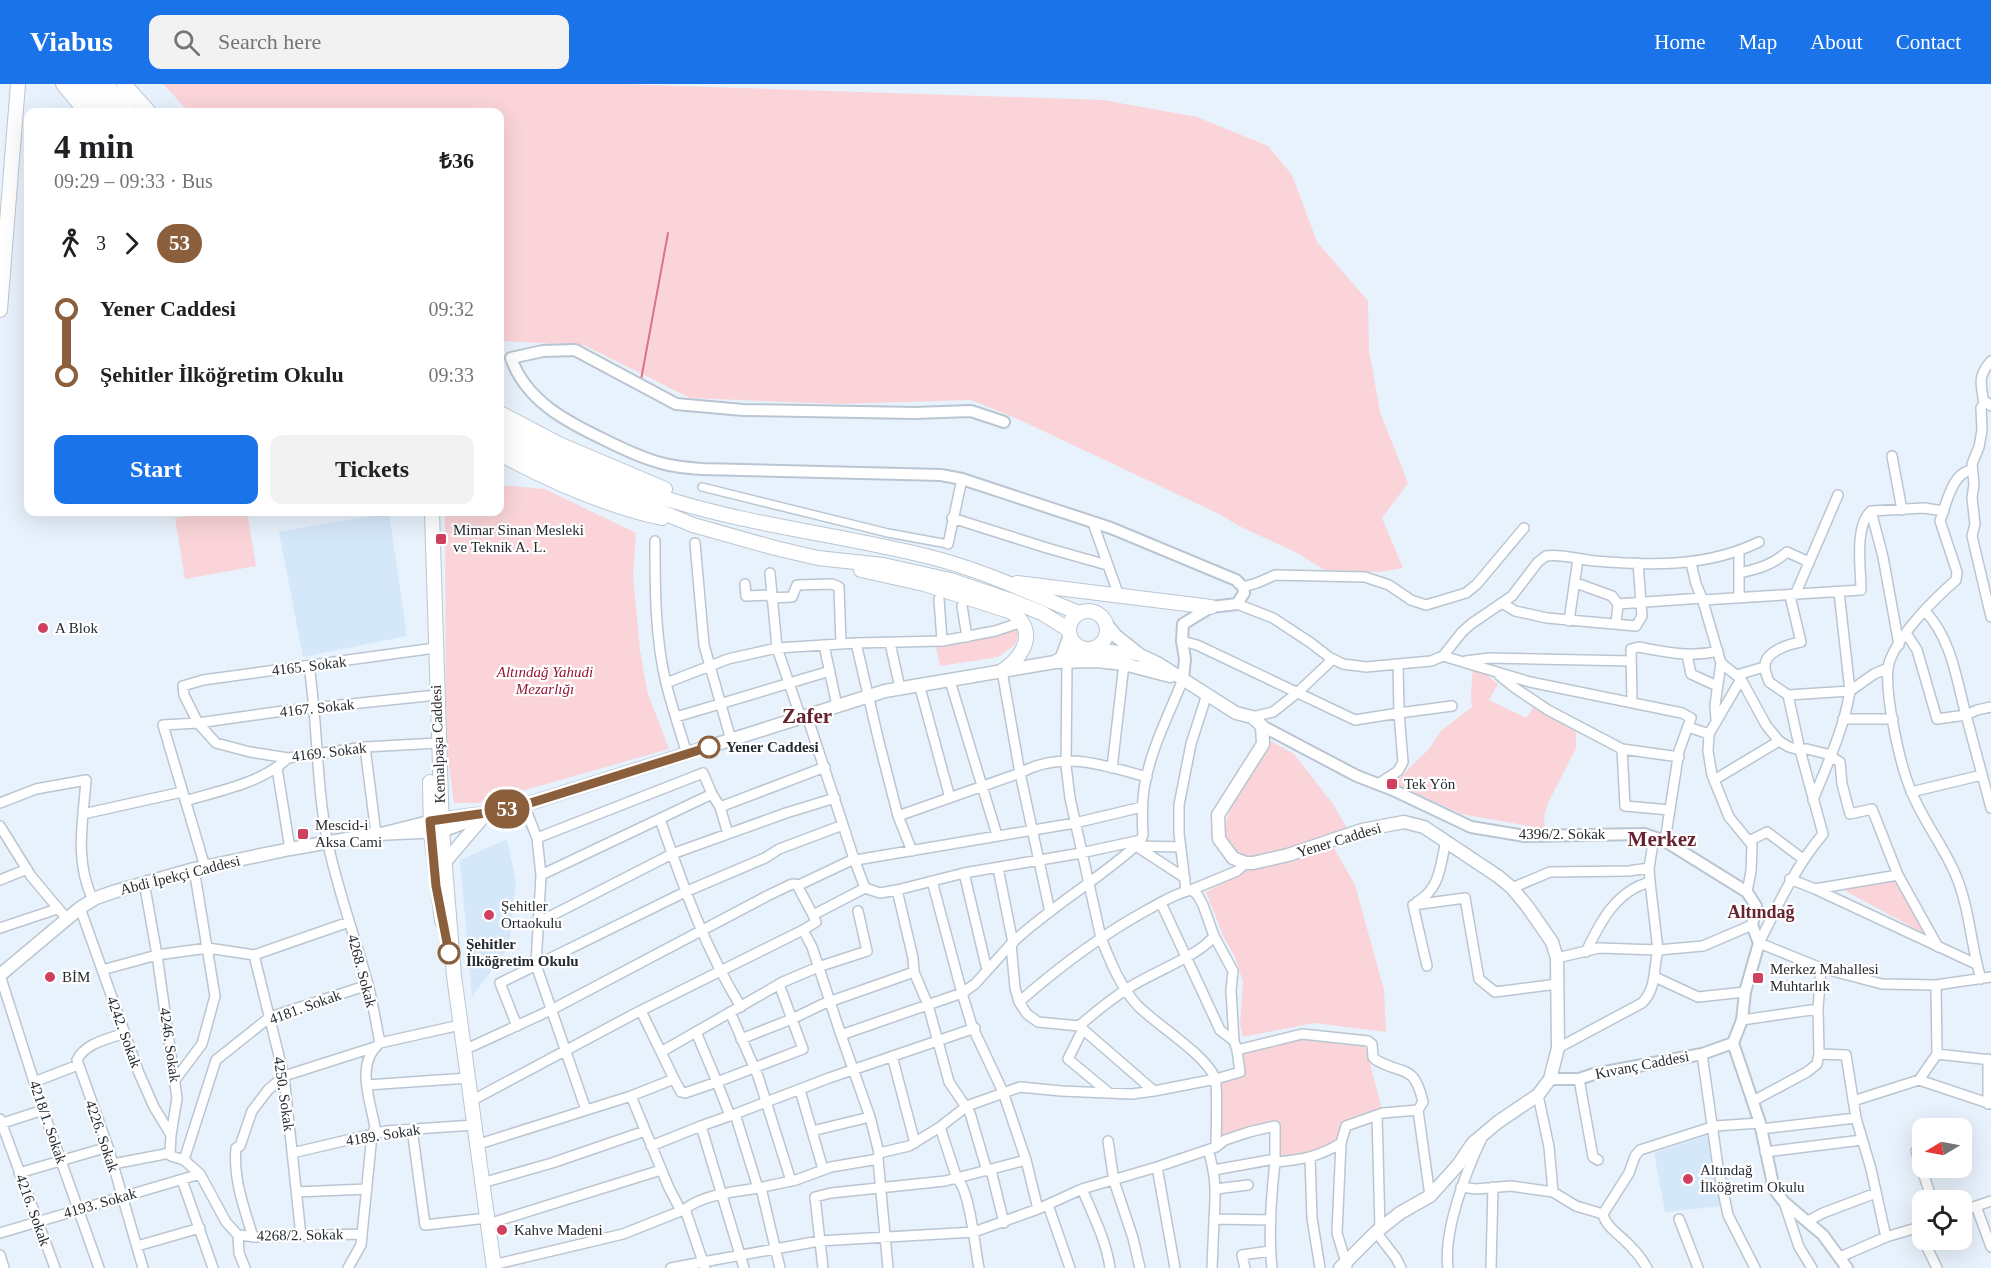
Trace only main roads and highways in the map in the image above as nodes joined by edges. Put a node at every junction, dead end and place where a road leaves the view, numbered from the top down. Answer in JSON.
{"nodes":[{"id":1,"x":18,"y":84,"type":"edge"},
{"id":2,"x":27,"y":84,"type":"edge"},
{"id":3,"x":63,"y":84,"type":"edge"},
{"id":4,"x":76,"y":84,"type":"edge"},
{"id":5,"x":90,"y":84,"type":"edge"},
{"id":6,"x":106,"y":84,"type":"edge"},
{"id":7,"x":124,"y":84,"type":"edge"},
{"id":8,"x":17,"y":99,"type":"junction"},
{"id":9,"x":83,"y":108,"type":"edge"},
{"id":10,"x":97,"y":108,"type":"edge"},
{"id":11,"x":110,"y":108,"type":"edge"},
{"id":12,"x":127,"y":108,"type":"edge"},
{"id":13,"x":145,"y":108,"type":"edge"},
{"id":14,"x":0,"y":310,"type":"edge"},
{"id":15,"x":504,"y":415,"type":"edge"},
{"id":16,"x":504,"y":429,"type":"edge"},
{"id":17,"x":504,"y":442,"type":"edge"},
{"id":18,"x":504,"y":456,"type":"edge"},
{"id":19,"x":626,"y":490,"type":"junction"},
{"id":20,"x":716,"y":512,"type":"junction"},
{"id":21,"x":425,"y":516,"type":"edge"},
{"id":22,"x":432,"y":516,"type":"edge"},
{"id":23,"x":693,"y":525,"type":"junction"},
{"id":24,"x":818,"y":558,"type":"junction"},
{"id":25,"x":1006,"y":582,"type":"junction"},
{"id":26,"x":1211,"y":607,"type":"road end"},
{"id":27,"x":1079,"y":613,"type":"junction"},
{"id":28,"x":1107,"y":625,"type":"junction"},
{"id":29,"x":1070,"y":632,"type":"junction"},
{"id":30,"x":432,"y":648,"type":"junction"},
{"id":31,"x":1090,"y":649,"type":"junction"},
{"id":32,"x":1140,"y":655,"type":"junction"},
{"id":33,"x":1061,"y":660,"type":"junction"},
{"id":34,"x":1002,"y":671,"type":"junction"},
{"id":35,"x":1183,"y":679,"type":"junction"},
{"id":36,"x":434,"y":743,"type":"junction"},
{"id":37,"x":440,"y":799,"type":"junction"},
{"id":38,"x":486,"y":813,"type":"junction"},
{"id":39,"x":436,"y":826,"type":"junction"},
{"id":40,"x":380,"y":833,"type":"junction"},
{"id":41,"x":445,"y":862,"type":"junction"},
{"id":42,"x":0,"y":975,"type":"edge"},
{"id":43,"x":454,"y":976,"type":"junction"},
{"id":44,"x":494,"y":1266,"type":"edge"},
{"id":45,"x":1344,"y":1266,"type":"edge"}],
"edges":[{"from":1,"to":8,"type":"main road"},
{"from":2,"to":8,"type":"main road"},
{"from":3,"to":9,"type":"main road"},
{"from":4,"to":10,"type":"main road"},
{"from":5,"to":11,"type":"main road"},
{"from":6,"to":12,"type":"main road"},
{"from":7,"to":13,"type":"main road"},
{"from":8,"to":14,"type":"main road"},
{"from":15,"to":20,"type":"main road"},
{"from":16,"to":19,"type":"main road"},
{"from":17,"to":19,"type":"main road"},
{"from":18,"to":23,"type":"main road"},
{"from":19,"to":20,"type":"main road"},
{"from":19,"to":23,"type":"main road"},
{"from":20,"to":25,"type":"main road"},
{"from":21,"to":30,"type":"main road"},
{"from":22,"to":30,"type":"main road","name":"Kemalpaşa Caddesi"},
{"from":23,"to":24,"type":"main road"},
{"from":24,"to":29,"type":"main road"},
{"from":24,"to":34,"type":"main road"},
{"from":25,"to":26,"type":"main road"},
{"from":25,"to":27,"type":"main road"},
{"from":27,"to":28,"type":"main road"},
{"from":27,"to":29,"type":"main road"},
{"from":28,"to":31,"type":"main road"},
{"from":28,"to":32,"type":"main road"},
{"from":29,"to":31,"type":"main road"},
{"from":29,"to":33,"type":"main road"},
{"from":30,"to":36,"type":"main road","name":"Kemalpaşa Caddesi"},
{"from":31,"to":32,"type":"main road"},
{"from":31,"to":33,"type":"main road"},
{"from":32,"to":35,"type":"main road"},
{"from":33,"to":34,"type":"main road"},
{"from":33,"to":35,"type":"main road"},
{"from":34,"to":38,"type":"main road"},
{"from":35,"to":45,"type":"main road","name":"Yener Caddesi"},
{"from":36,"to":37,"type":"main road","name":"Kemalpaşa Caddesi"},
{"from":36,"to":39,"type":"main road"},
{"from":37,"to":38,"type":"main road"},
{"from":37,"to":39,"type":"main road","name":"Kemalpaşa Caddesi"},
{"from":38,"to":39,"type":"main road"},
{"from":38,"to":41,"type":"main road"},
{"from":39,"to":40,"type":"main road","name":"Abdi İpekçi Caddesi"},
{"from":39,"to":40,"type":"main road","name":"Abdi İpekçi Caddesi"},
{"from":39,"to":41,"type":"main road","name":"Kemalpaşa Caddesi"},
{"from":39,"to":43,"type":"main road","name":"Kemalpaşa Caddesi"},
{"from":40,"to":42,"type":"main road","name":"Abdi İpekçi Caddesi"},
{"from":41,"to":43,"type":"main road","name":"Kemalpaşa Caddesi"},
{"from":43,"to":44,"type":"main road","name":"Kemalpaşa Caddesi"}]}
